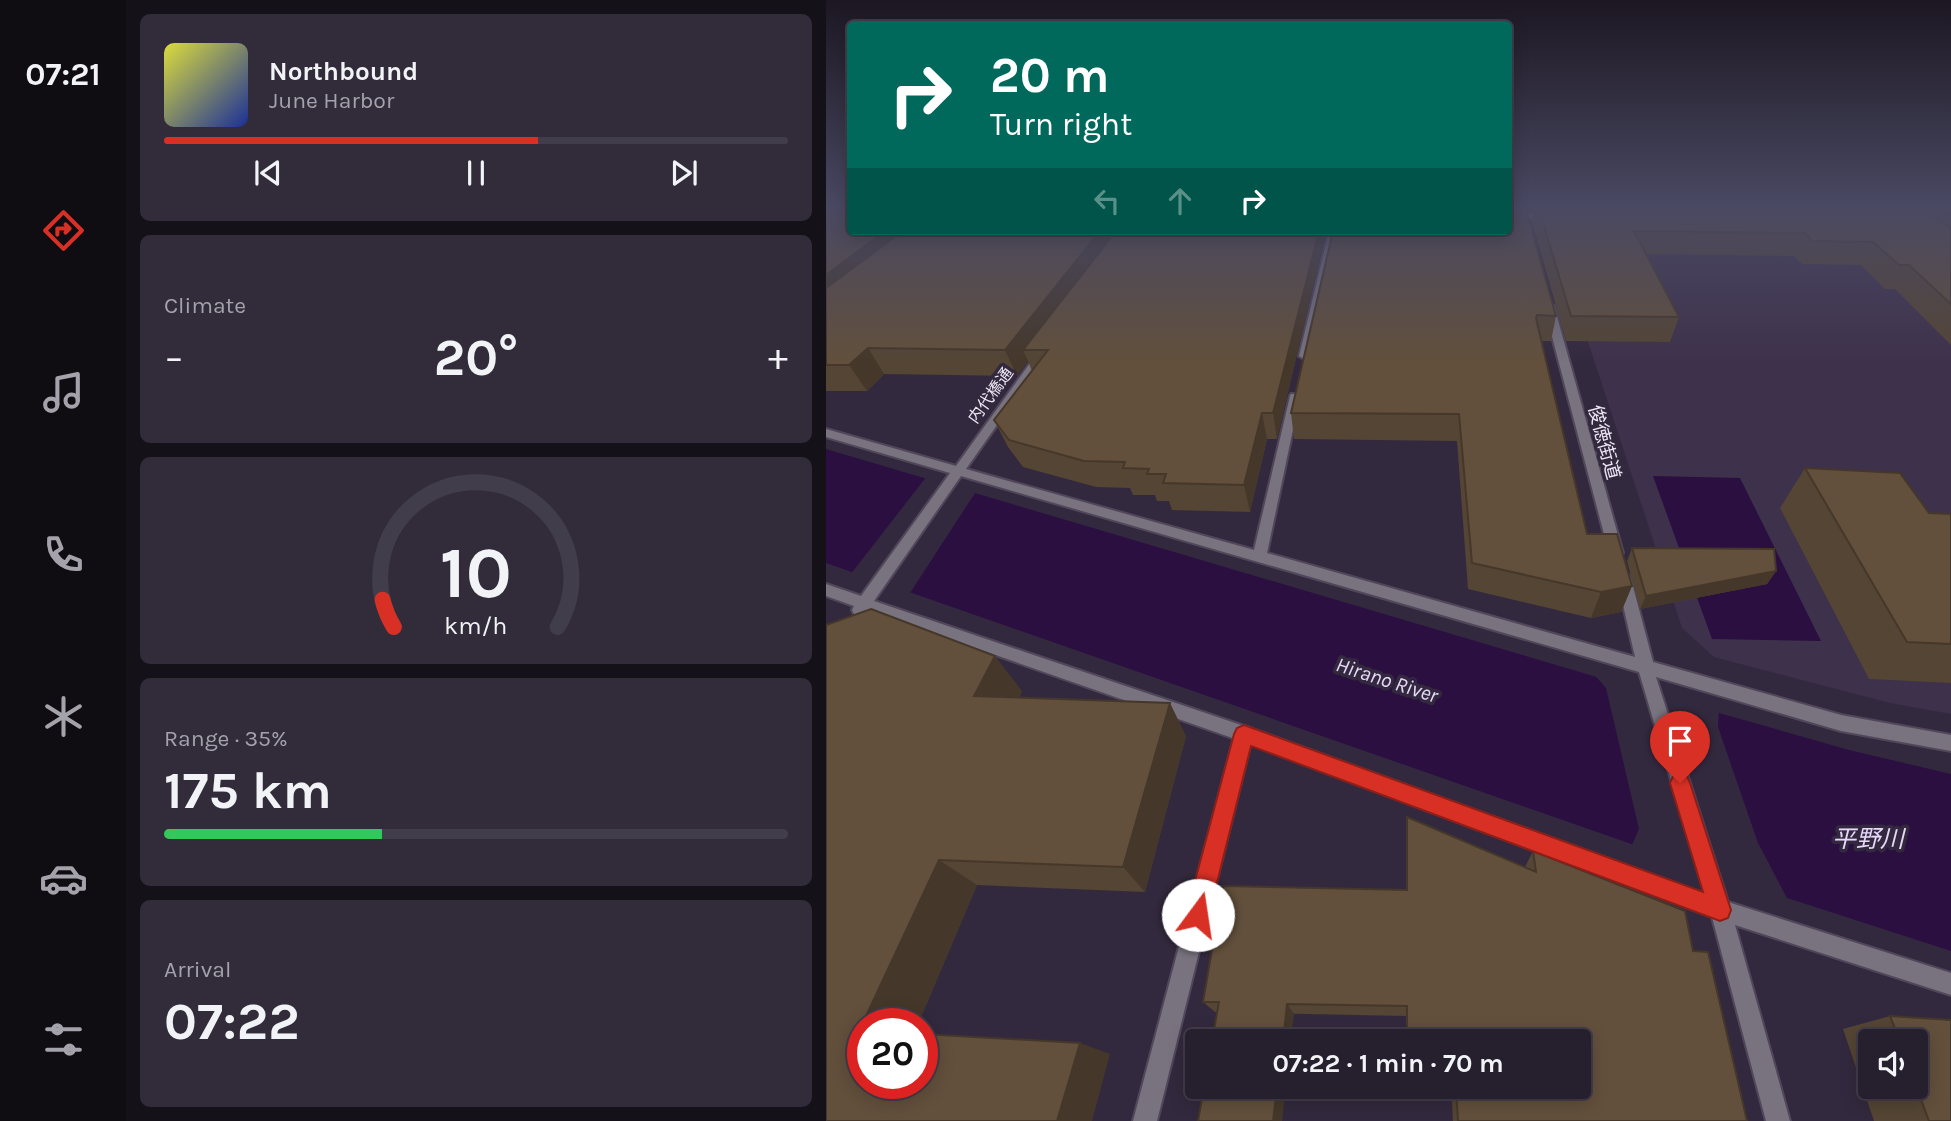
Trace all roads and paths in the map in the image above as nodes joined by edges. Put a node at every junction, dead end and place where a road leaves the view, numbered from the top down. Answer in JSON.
{"nodes":[{"id":1,"x":1327,"y":258,"type":"edge"},
{"id":2,"x":1547,"y":296,"type":"edge"},
{"id":3,"x":1052,"y":340,"type":"edge"},
{"id":4,"x":1302,"y":367,"type":"edge"},
{"id":5,"x":1299,"y":381,"type":"edge"},
{"id":6,"x":826,"y":433,"type":"edge"},
{"id":7,"x":956,"y":475,"type":"junction"},
{"id":8,"x":1259,"y":558,"type":"junction"},
{"id":9,"x":826,"y":590,"type":"edge"},
{"id":10,"x":864,"y":604,"type":"junction"},
{"id":11,"x":849,"y":624,"type":"edge"},
{"id":12,"x":1647,"y":667,"type":"junction"},
{"id":13,"x":1244,"y":734,"type":"junction"},
{"id":14,"x":1951,"y":743,"type":"edge"},
{"id":15,"x":1720,"y":910,"type":"junction"},
{"id":16,"x":1951,"y":984,"type":"edge"},
{"id":17,"x":1145,"y":1121,"type":"edge"},
{"id":18,"x":1778,"y":1121,"type":"edge"}],
"edges":[{"from":1,"to":4,"type":"street"},
{"from":2,"to":12,"type":"street","name":"俊徳街道"},
{"from":3,"to":7,"type":"street","name":"内代橋通"},
{"from":5,"to":8,"type":"street"},
{"from":6,"to":7,"type":"street"},
{"from":7,"to":8,"type":"street"},
{"from":7,"to":10,"type":"street","name":"内代橋通"},
{"from":8,"to":12,"type":"street"},
{"from":9,"to":10,"type":"street"},
{"from":10,"to":11,"type":"street"},
{"from":10,"to":13,"type":"street"},
{"from":12,"to":14,"type":"street"},
{"from":12,"to":15,"type":"street","name":"俊徳街道"},
{"from":13,"to":15,"type":"street"},
{"from":13,"to":17,"type":"street"},
{"from":15,"to":16,"type":"street"},
{"from":15,"to":18,"type":"street","name":"俊徳街道"}]}
